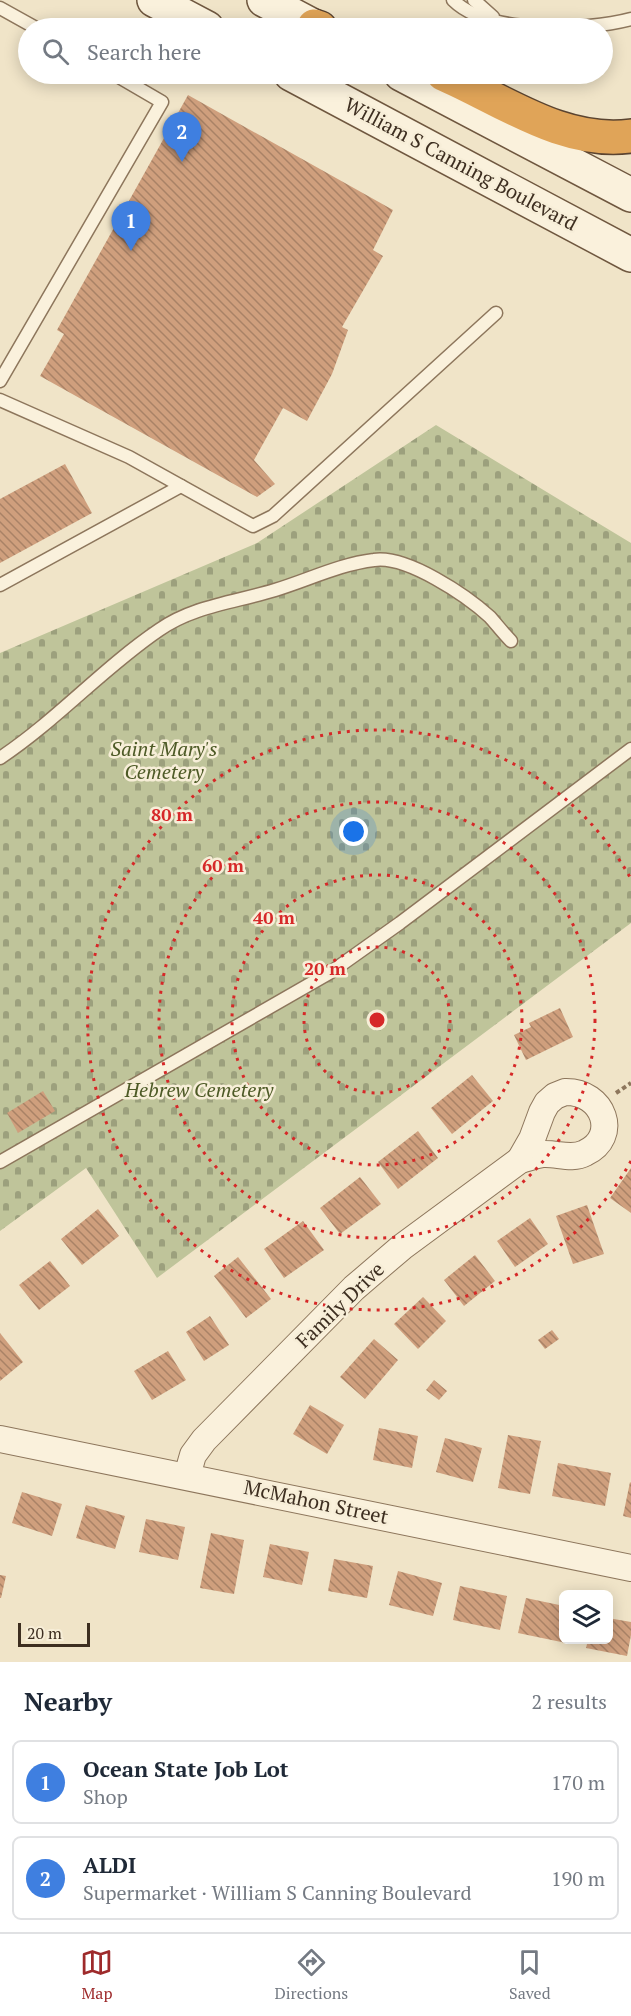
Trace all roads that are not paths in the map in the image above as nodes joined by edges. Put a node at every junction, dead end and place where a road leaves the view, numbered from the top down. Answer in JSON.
{"nodes":[{"id":1,"x":154,"y":0,"type":"edge"},
{"id":2,"x":264,"y":0,"type":"edge"},
{"id":3,"x":453,"y":0,"type":"edge"},
{"id":4,"x":474,"y":0,"type":"edge"},
{"id":5,"x":0,"y":8,"type":"edge"},
{"id":6,"x":18,"y":18,"type":"edge"},
{"id":7,"x":188,"y":18,"type":"edge"},
{"id":8,"x":298,"y":18,"type":"edge"},
{"id":9,"x":490,"y":18,"type":"edge"},
{"id":10,"x":495,"y":18,"type":"edge"},
{"id":11,"x":631,"y":19,"type":"edge"},
{"id":12,"x":613,"y":22,"type":"edge"},
{"id":13,"x":131,"y":84,"type":"edge"},
{"id":14,"x":310,"y":84,"type":"edge"},
{"id":15,"x":420,"y":84,"type":"edge"},
{"id":16,"x":464,"y":84,"type":"edge"},
{"id":17,"x":631,"y":136,"type":"edge"},
{"id":18,"x":631,"y":195,"type":"edge"},
{"id":19,"x":631,"y":255,"type":"edge"},
{"id":20,"x":496,"y":313,"type":"dead end"},
{"id":21,"x":0,"y":381,"type":"edge"},
{"id":22,"x":0,"y":400,"type":"edge"},
{"id":23,"x":181,"y":486,"type":"junction"},
{"id":24,"x":0,"y":585,"type":"edge"},
{"id":25,"x":511,"y":641,"type":"dead end"},
{"id":26,"x":631,"y":749,"type":"edge"},
{"id":27,"x":0,"y":758,"type":"edge"},
{"id":28,"x":520,"y":1160,"type":"dead end"},
{"id":29,"x":0,"y":1162,"type":"edge"},
{"id":30,"x":0,"y":1439,"type":"edge"},
{"id":31,"x":187,"y":1476,"type":"junction"},
{"id":32,"x":631,"y":1568,"type":"edge"}],
"edges":[{"from":1,"to":7,"type":"main road"},
{"from":2,"to":8,"type":"main road"},
{"from":3,"to":9,"type":"lane"},
{"from":4,"to":10,"type":"lane"},
{"from":5,"to":6,"type":"lane"},
{"from":11,"to":12,"type":"lane"},
{"from":13,"to":21,"type":"lane"},
{"from":14,"to":19,"type":"main road","name":"William S Canning Boulevard"},
{"from":15,"to":18,"type":"main road"},
{"from":16,"to":17,"type":"highway"},
{"from":20,"to":23,"type":"lane"},
{"from":22,"to":23,"type":"lane"},
{"from":23,"to":24,"type":"lane"},
{"from":25,"to":27,"type":"lane"},
{"from":26,"to":29,"type":"lane"},
{"from":28,"to":31,"type":"street","name":"Family Drive"},
{"from":30,"to":31,"type":"street","name":"McMahon Street"},
{"from":31,"to":32,"type":"street","name":"McMahon Street"}]}
